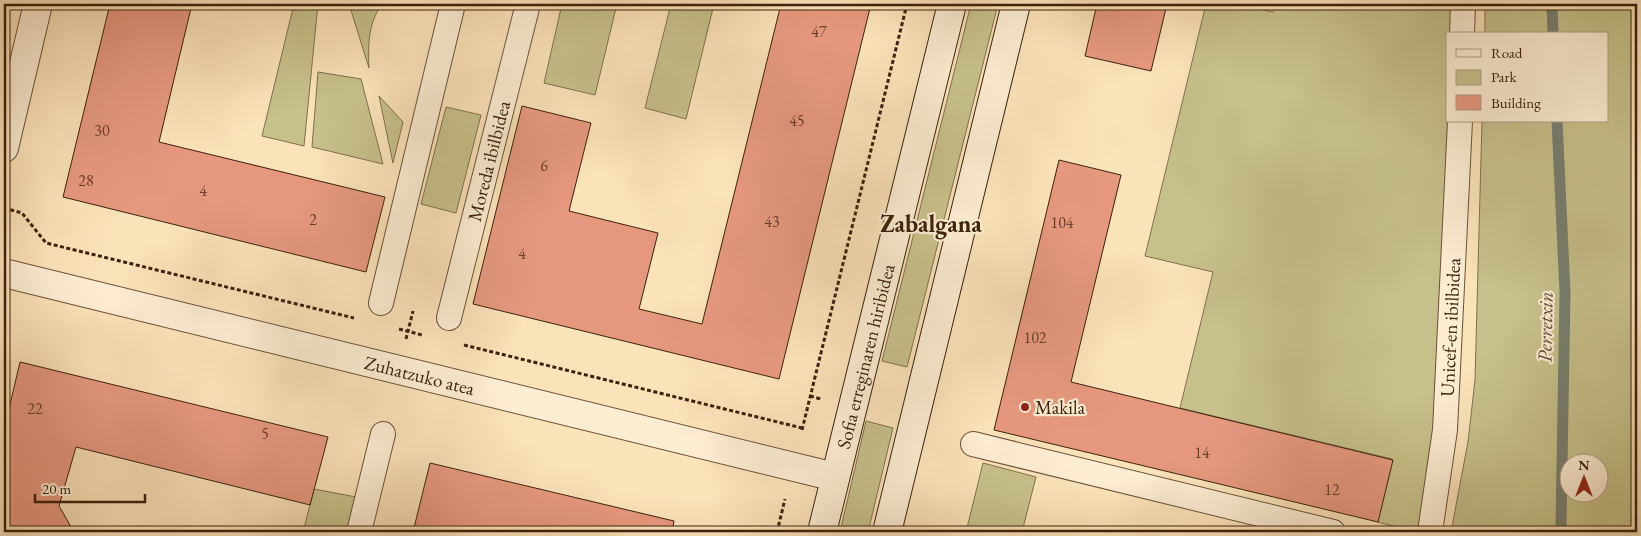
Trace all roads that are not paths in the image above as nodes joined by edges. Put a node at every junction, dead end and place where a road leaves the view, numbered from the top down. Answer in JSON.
{"nodes":[{"id":1,"x":38,"y":4,"type":"edge"},
{"id":2,"x":453,"y":4,"type":"edge"},
{"id":3,"x":528,"y":4,"type":"edge"},
{"id":4,"x":952,"y":4,"type":"edge"},
{"id":5,"x":1016,"y":4,"type":"edge"},
{"id":6,"x":1463,"y":4,"type":"edge"},
{"id":7,"x":1462,"y":32,"type":"edge"},
{"id":8,"x":1460,"y":122,"type":"edge"},
{"id":9,"x":4,"y":148,"type":"edge"},
{"id":10,"x":4,"y":273,"type":"edge"},
{"id":11,"x":381,"y":303,"type":"dead end"},
{"id":12,"x":449,"y":318,"type":"dead end"},
{"id":13,"x":383,"y":434,"type":"dead end"},
{"id":14,"x":973,"y":444,"type":"dead end"},
{"id":15,"x":835,"y":476,"type":"junction"},
{"id":16,"x":359,"y":532,"type":"edge"},
{"id":17,"x":822,"y":532,"type":"edge"},
{"id":18,"x":887,"y":532,"type":"edge"},
{"id":19,"x":1333,"y":532,"type":"edge"},
{"id":20,"x":1430,"y":532,"type":"edge"}],
"edges":[{"from":1,"to":9,"type":"main road"},
{"from":2,"to":11,"type":"street"},
{"from":3,"to":12,"type":"street","name":"Moreda ibilbidea"},
{"from":4,"to":15,"type":"main road","name":"Sofia erreginaren hiribidea"},
{"from":5,"to":18,"type":"main road"},
{"from":6,"to":7,"type":"street"},
{"from":8,"to":20,"type":"street","name":"Unicef-en ibilbidea"},
{"from":10,"to":15,"type":"main road","name":"Zuhatzuko atea"},
{"from":13,"to":16,"type":"street"},
{"from":14,"to":19,"type":"street"},
{"from":15,"to":17,"type":"main road","name":"Sofia erreginaren hiribidea"}]}
